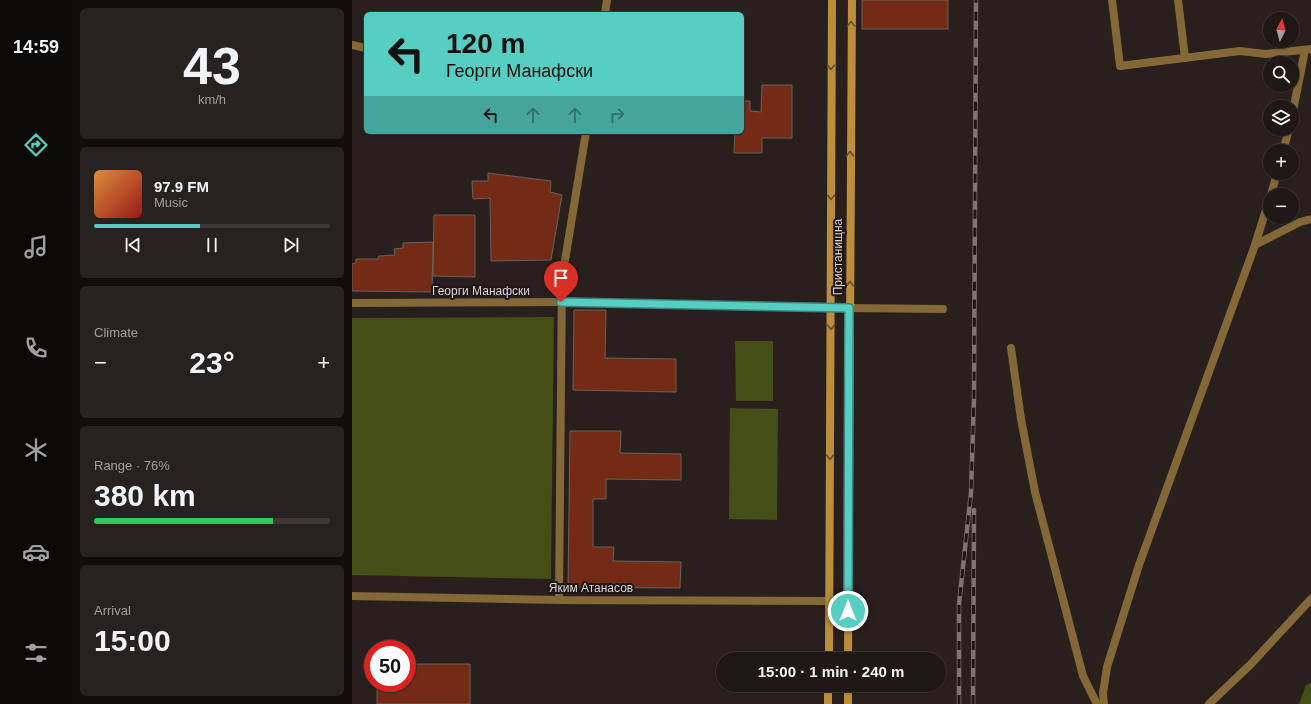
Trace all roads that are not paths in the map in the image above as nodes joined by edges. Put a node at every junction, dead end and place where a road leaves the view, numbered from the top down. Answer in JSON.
{"nodes":[{"id":1,"x":607,"y":0,"type":"edge"},
{"id":2,"x":832,"y":0,"type":"edge"},
{"id":3,"x":852,"y":0,"type":"edge"},
{"id":4,"x":1112,"y":0,"type":"edge"},
{"id":5,"x":1178,"y":0,"type":"edge"},
{"id":6,"x":605,"y":12,"type":"edge"},
{"id":7,"x":352,"y":45,"type":"edge"},
{"id":8,"x":364,"y":48,"type":"edge"},
{"id":9,"x":1308,"y":50,"type":"edge"},
{"id":10,"x":1185,"y":58,"type":"junction"},
{"id":11,"x":1296,"y":100,"type":"edge"},
{"id":12,"x":586,"y":134,"type":"edge"},
{"id":13,"x":1263,"y":219,"type":"edge"},
{"id":14,"x":1311,"y":219,"type":"edge"},
{"id":15,"x":1255,"y":245,"type":"junction"},
{"id":16,"x":561,"y":302,"type":"junction"},
{"id":17,"x":352,"y":303,"type":"edge"},
{"id":18,"x":831,"y":308,"type":"junction"},
{"id":19,"x":849,"y":308,"type":"junction"},
{"id":20,"x":943,"y":309,"type":"dead end"},
{"id":21,"x":1011,"y":348,"type":"dead end"},
{"id":22,"x":352,"y":596,"type":"edge"},
{"id":23,"x":1311,"y":599,"type":"edge"},
{"id":24,"x":558,"y":600,"type":"junction"},
{"id":25,"x":829,"y":601,"type":"junction"},
{"id":26,"x":829,"y":652,"type":"edge"},
{"id":27,"x":848,"y":652,"type":"edge"},
{"id":28,"x":828,"y":692,"type":"edge"},
{"id":29,"x":848,"y":692,"type":"edge"},
{"id":30,"x":828,"y":704,"type":"edge"},
{"id":31,"x":848,"y":704,"type":"edge"},
{"id":32,"x":1097,"y":704,"type":"edge"},
{"id":33,"x":1104,"y":704,"type":"edge"},
{"id":34,"x":1209,"y":704,"type":"edge"}],
"edges":[{"from":1,"to":6,"type":"street"},
{"from":2,"to":18,"type":"main road","name":"Пристанищна","one_way":true},
{"from":19,"to":3,"type":"main road","name":"Пристанищна","one_way":true},
{"from":4,"to":10,"type":"street"},
{"from":5,"to":10,"type":"street"},
{"from":7,"to":8,"type":"street"},
{"from":9,"to":10,"type":"street"},
{"from":9,"to":11,"type":"street"},
{"from":12,"to":16,"type":"street"},
{"from":13,"to":15,"type":"street"},
{"from":14,"to":15,"type":"street"},
{"from":15,"to":33,"type":"street"},
{"from":16,"to":17,"type":"street","name":"Георги Манафски"},
{"from":16,"to":18,"type":"street","name":"Георги Манафски"},
{"from":16,"to":24,"type":"street"},
{"from":18,"to":19,"type":"street","name":"Георги Манафски"},
{"from":18,"to":25,"type":"main road","name":"Пристанищна","one_way":true},
{"from":19,"to":20,"type":"street","name":"Георги Манафски"},
{"from":19,"to":27,"type":"main road","name":"Пристанищна"},
{"from":21,"to":32,"type":"street"},
{"from":22,"to":24,"type":"street","name":"Яким Атанасов"},
{"from":23,"to":34,"type":"street"},
{"from":24,"to":25,"type":"street","name":"Яким Атанасов"},
{"from":25,"to":26,"type":"main road","name":"Пристанищна"},
{"from":28,"to":30,"type":"main road"},
{"from":29,"to":31,"type":"main road"}]}
